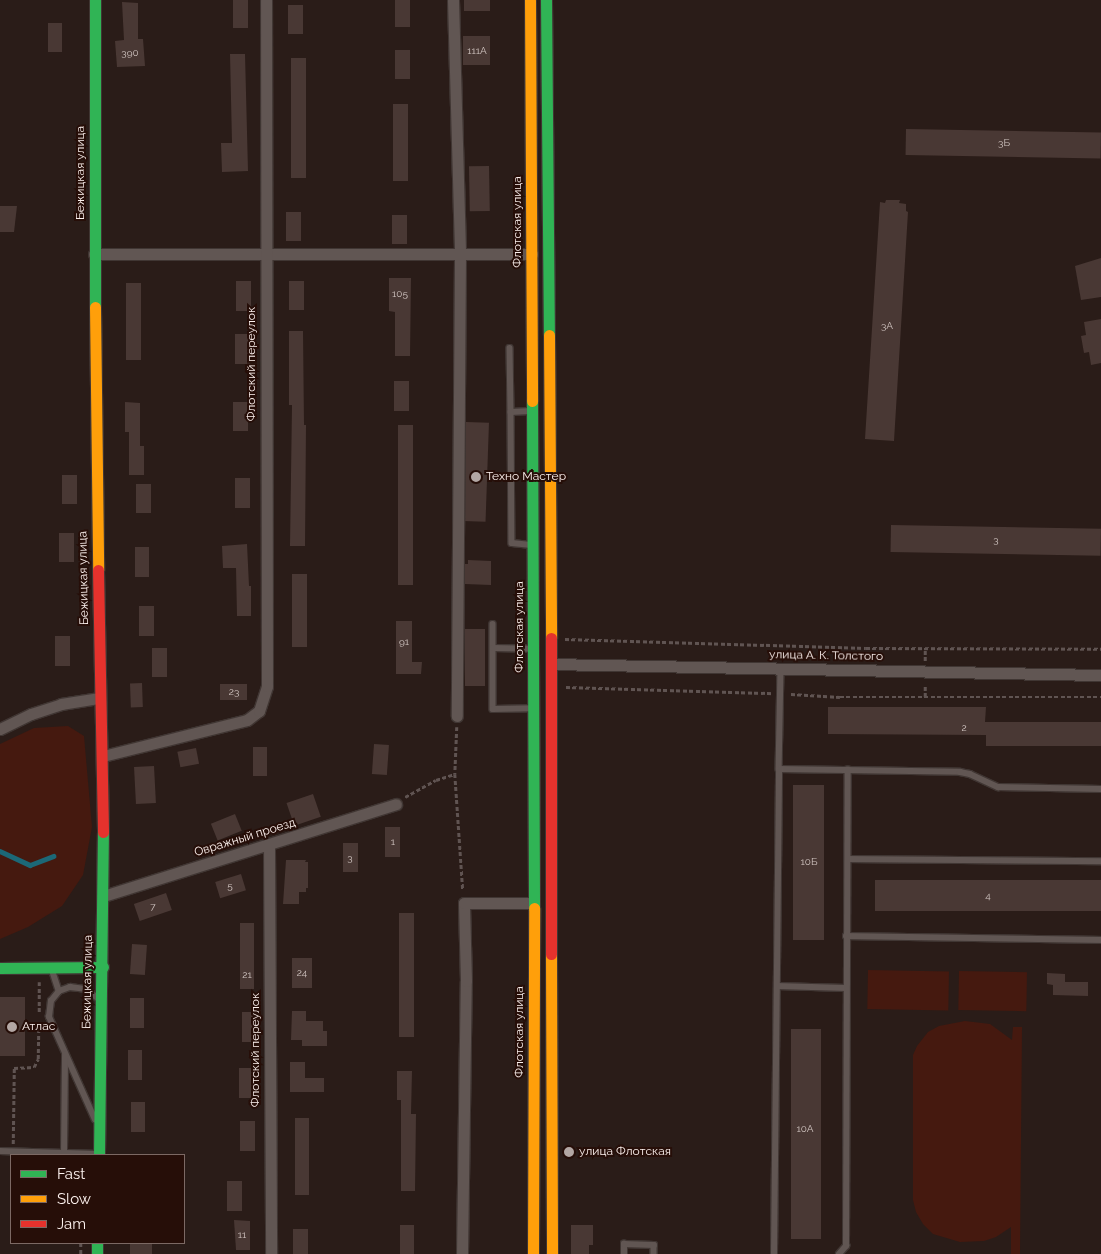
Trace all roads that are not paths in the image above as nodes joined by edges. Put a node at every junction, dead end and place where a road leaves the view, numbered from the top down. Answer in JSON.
{"nodes":[{"id":1,"x":95,"y":0,"type":"edge"},
{"id":2,"x":266,"y":0,"type":"edge"},
{"id":3,"x":453,"y":0,"type":"edge"},
{"id":4,"x":530,"y":0,"type":"edge"},
{"id":5,"x":546,"y":0,"type":"edge"},
{"id":6,"x":94,"y":254,"type":"junction"},
{"id":7,"x":265,"y":254,"type":"junction"},
{"id":8,"x":460,"y":254,"type":"junction"},
{"id":9,"x":532,"y":254,"type":"junction"},
{"id":10,"x":510,"y":348,"type":"dead end"},
{"id":11,"x":533,"y":411,"type":"junction"},
{"id":12,"x":511,"y":412,"type":"junction"},
{"id":13,"x":534,"y":545,"type":"junction"},
{"id":14,"x":493,"y":624,"type":"dead end"},
{"id":15,"x":494,"y":648,"type":"junction"},
{"id":16,"x":534,"y":649,"type":"junction"},
{"id":17,"x":551,"y":664,"type":"junction"},
{"id":18,"x":781,"y":669,"type":"junction"},
{"id":19,"x":1101,"y":675,"type":"edge"},
{"id":20,"x":100,"y":698,"type":"junction"},
{"id":21,"x":534,"y":708,"type":"junction"},
{"id":22,"x":551,"y":708,"type":"junction"},
{"id":23,"x":457,"y":716,"type":"road end"},
{"id":24,"x":0,"y":729,"type":"edge"},
{"id":25,"x":103,"y":756,"type":"junction"},
{"id":26,"x":779,"y":769,"type":"junction"},
{"id":27,"x":848,"y":770,"type":"junction"},
{"id":28,"x":1101,"y":789,"type":"edge"},
{"id":29,"x":396,"y":804,"type":"road end"},
{"id":30,"x":269,"y":846,"type":"junction"},
{"id":31,"x":848,"y":859,"type":"junction"},
{"id":32,"x":1101,"y":860,"type":"edge"},
{"id":33,"x":102,"y":896,"type":"junction"},
{"id":34,"x":533,"y":903,"type":"junction"},
{"id":35,"x":846,"y":936,"type":"junction"},
{"id":36,"x":1101,"y":940,"type":"edge"},
{"id":37,"x":51,"y":967,"type":"junction"},
{"id":38,"x":103,"y":967,"type":"junction"},
{"id":39,"x":0,"y":968,"type":"edge"},
{"id":40,"x":777,"y":986,"type":"junction"},
{"id":41,"x":846,"y":988,"type":"junction"},
{"id":42,"x":60,"y":991,"type":"junction"},
{"id":43,"x":102,"y":1002,"type":"junction"},
{"id":44,"x":65,"y":1054,"type":"junction"},
{"id":45,"x":100,"y":1130,"type":"junction"},
{"id":46,"x":0,"y":1151,"type":"edge"},
{"id":47,"x":64,"y":1153,"type":"junction"},
{"id":48,"x":82,"y":1154,"type":"edge"},
{"id":49,"x":99,"y":1154,"type":"edge"},
{"id":50,"x":271,"y":1254,"type":"edge"},
{"id":51,"x":462,"y":1254,"type":"edge"},
{"id":52,"x":533,"y":1254,"type":"edge"},
{"id":53,"x":552,"y":1254,"type":"edge"},
{"id":54,"x":624,"y":1254,"type":"edge"},
{"id":55,"x":654,"y":1254,"type":"edge"},
{"id":56,"x":774,"y":1254,"type":"edge"},
{"id":57,"x":839,"y":1254,"type":"edge"}],
"edges":[{"from":1,"to":6,"type":"main road","name":"Бежицкая улица"},
{"from":2,"to":7,"type":"street","name":"Флотский переулок"},
{"from":3,"to":8,"type":"street"},
{"from":4,"to":9,"type":"main road","name":"Флотская улица"},
{"from":5,"to":17,"type":"main road"},
{"from":6,"to":7,"type":"street"},
{"from":6,"to":20,"type":"main road","name":"Бежицкая улица"},
{"from":7,"to":8,"type":"street"},
{"from":7,"to":25,"type":"street","name":"Флотский переулок"},
{"from":8,"to":9,"type":"street"},
{"from":8,"to":23,"type":"street"},
{"from":9,"to":11,"type":"main road","name":"Флотская улица"},
{"from":10,"to":12,"type":"lane"},
{"from":11,"to":12,"type":"lane"},
{"from":11,"to":13,"type":"main road","name":"Флотская улица"},
{"from":12,"to":13,"type":"lane"},
{"from":13,"to":16,"type":"main road","name":"Флотская улица"},
{"from":14,"to":15,"type":"lane"},
{"from":15,"to":16,"type":"lane"},
{"from":15,"to":21,"type":"lane"},
{"from":16,"to":21,"type":"main road","name":"Флотская улица"},
{"from":17,"to":18,"type":"street","name":"улица А. К. Толстого"},
{"from":17,"to":22,"type":"main road"},
{"from":18,"to":19,"type":"street","name":"улица А. К. Толстого"},
{"from":18,"to":26,"type":"lane"},
{"from":20,"to":24,"type":"street"},
{"from":20,"to":25,"type":"main road","name":"Бежицкая улица"},
{"from":21,"to":22,"type":"lane"},
{"from":21,"to":34,"type":"main road","name":"Флотская улица"},
{"from":22,"to":53,"type":"main road"},
{"from":25,"to":33,"type":"main road","name":"Бежицкая улица"},
{"from":26,"to":27,"type":"lane"},
{"from":26,"to":40,"type":"lane"},
{"from":27,"to":28,"type":"lane"},
{"from":27,"to":31,"type":"lane"},
{"from":29,"to":30,"type":"street","name":"Овражный проезд"},
{"from":30,"to":33,"type":"street","name":"Овражный проезд"},
{"from":30,"to":50,"type":"street","name":"Флотский переулок"},
{"from":31,"to":32,"type":"lane"},
{"from":31,"to":35,"type":"lane"},
{"from":33,"to":38,"type":"main road","name":"Бежицкая улица"},
{"from":34,"to":51,"type":"street"},
{"from":34,"to":52,"type":"main road","name":"Флотская улица"},
{"from":35,"to":36,"type":"lane"},
{"from":35,"to":41,"type":"lane"},
{"from":37,"to":38,"type":"main road"},
{"from":37,"to":39,"type":"main road"},
{"from":37,"to":42,"type":"lane"},
{"from":38,"to":43,"type":"main road","name":"Бежицкая улица"},
{"from":40,"to":41,"type":"lane"},
{"from":40,"to":56,"type":"lane"},
{"from":41,"to":57,"type":"lane"},
{"from":42,"to":43,"type":"lane"},
{"from":42,"to":44,"type":"lane"},
{"from":43,"to":45,"type":"main road","name":"Бежицкая улица"},
{"from":44,"to":45,"type":"lane"},
{"from":44,"to":47,"type":"lane"},
{"from":45,"to":49,"type":"main road","name":"Бежицкая улица"},
{"from":46,"to":47,"type":"lane"},
{"from":47,"to":48,"type":"lane"},
{"from":54,"to":55,"type":"lane"}]}
